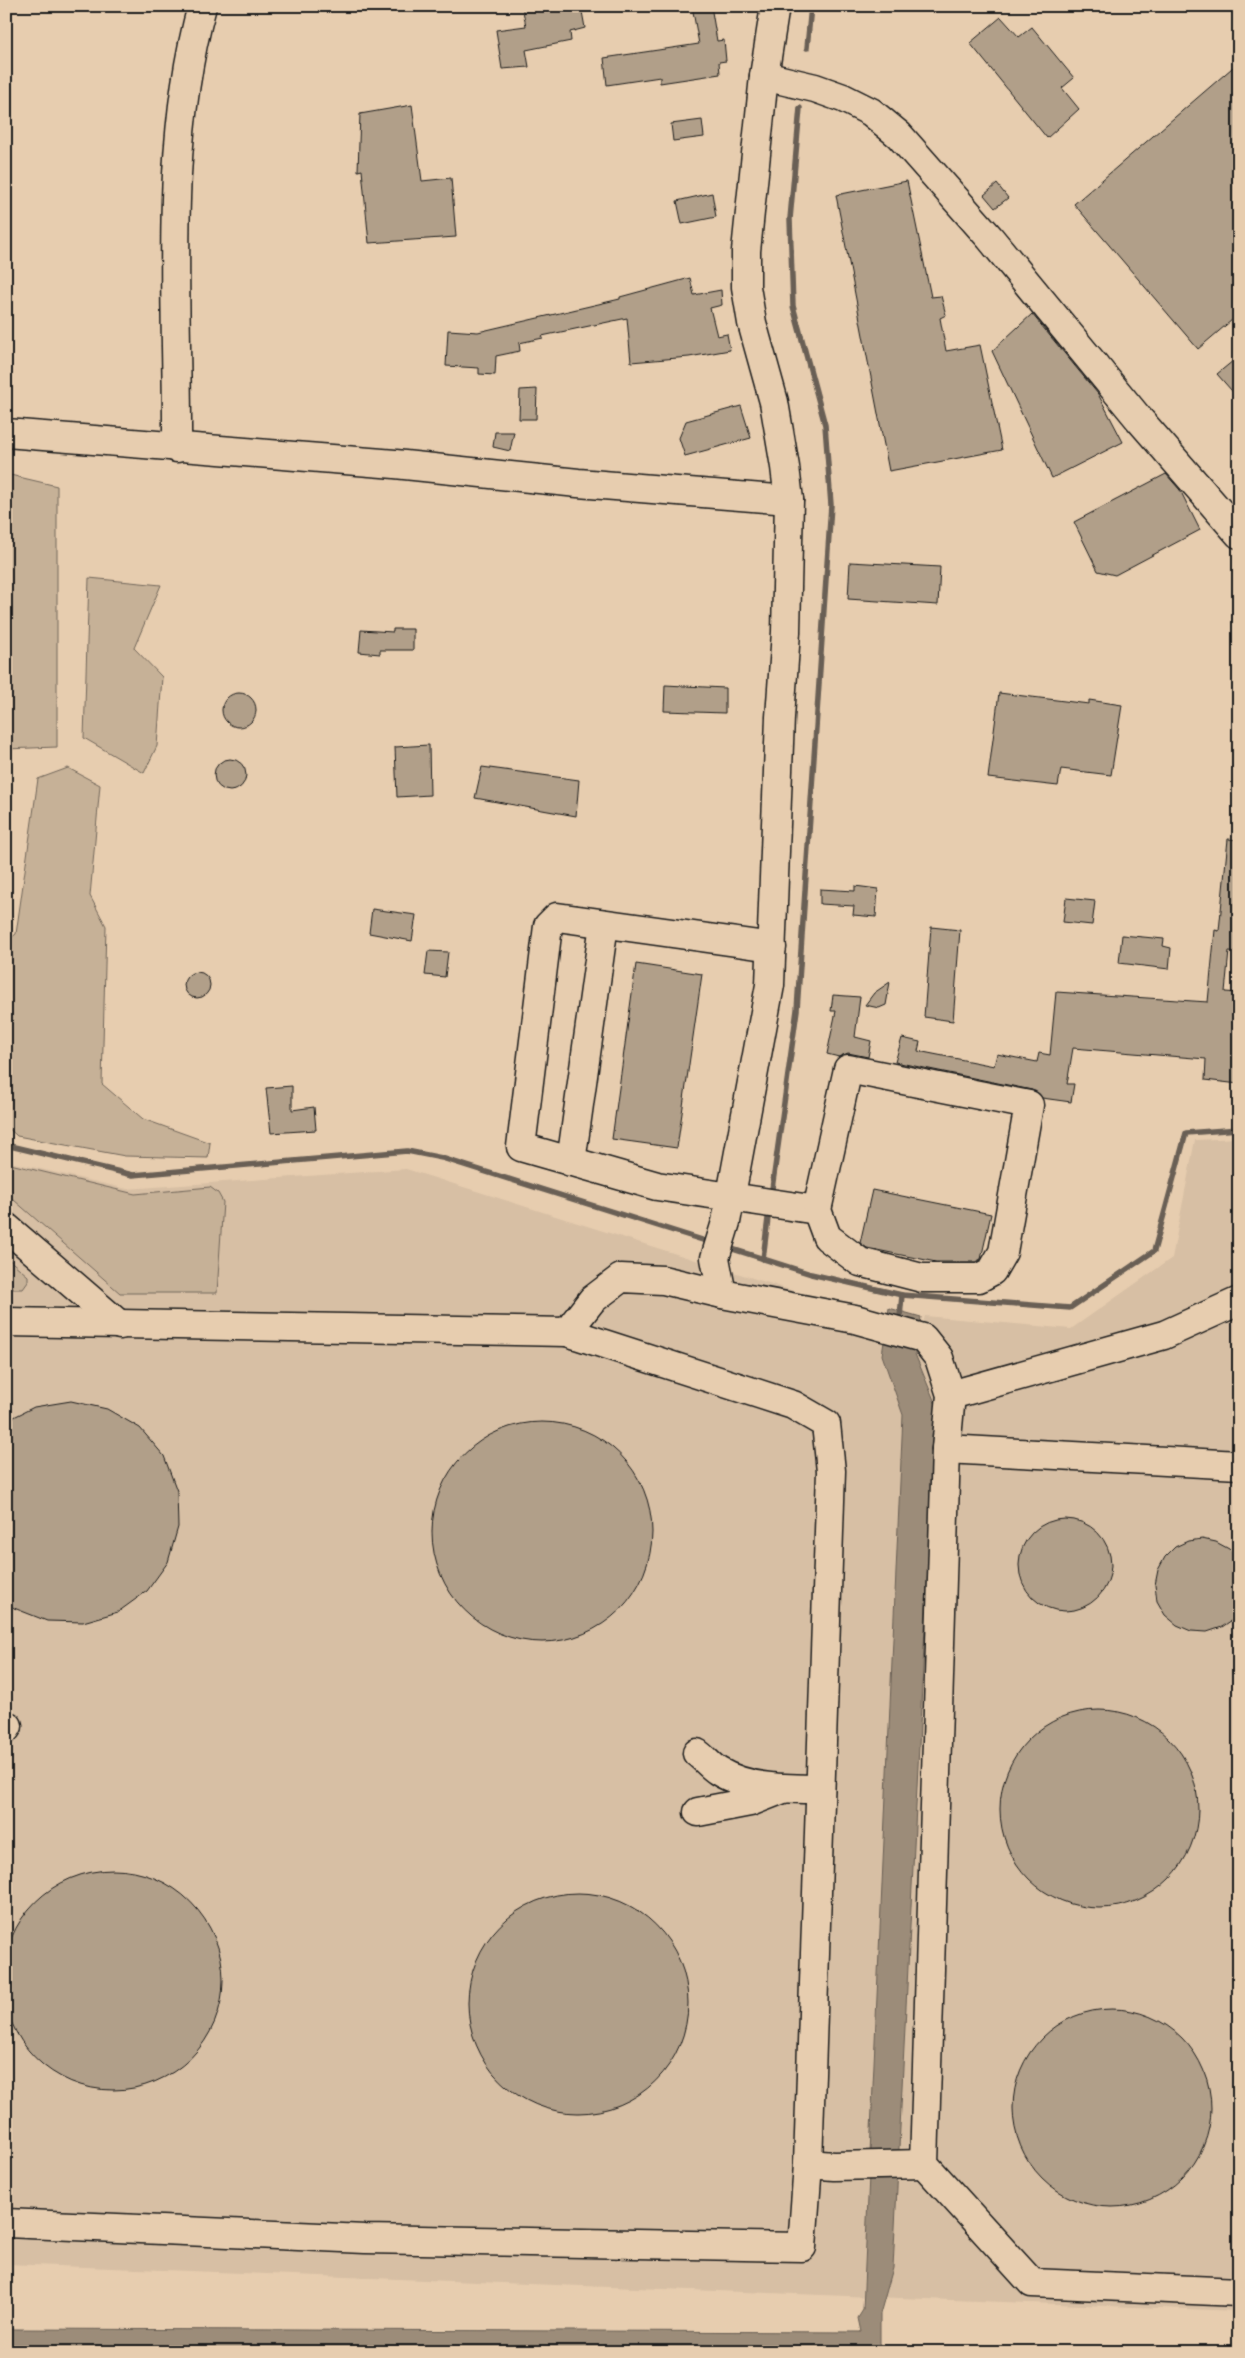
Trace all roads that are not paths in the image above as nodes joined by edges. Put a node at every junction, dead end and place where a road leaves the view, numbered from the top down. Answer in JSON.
{"nodes":[{"id":1,"x":202,"y":6,"type":"edge"},
{"id":2,"x":775,"y":6,"type":"edge"},
{"id":3,"x":764,"y":76,"type":"junction"},
{"id":4,"x":6,"y":433,"type":"edge"},
{"id":5,"x":177,"y":448,"type":"junction"},
{"id":6,"x":788,"y":500,"type":"junction"},
{"id":7,"x":1239,"y":534,"type":"edge"},
{"id":8,"x":604,"y":924,"type":"junction"},
{"id":9,"x":772,"y":947,"type":"junction"},
{"id":10,"x":571,"y":1162,"type":"junction"},
{"id":11,"x":728,"y":1209,"type":"junction"},
{"id":12,"x":817,"y":1210,"type":"junction"},
{"id":13,"x":6,"y":1226,"type":"edge"},
{"id":14,"x":722,"y":1294,"type":"junction"},
{"id":15,"x":1239,"y":1301,"type":"edge"},
{"id":16,"x":6,"y":1322,"type":"edge"},
{"id":17,"x":120,"y":1325,"type":"junction"},
{"id":18,"x":567,"y":1332,"type":"junction"},
{"id":19,"x":951,"y":1395,"type":"junction"},
{"id":20,"x":946,"y":1449,"type":"junction"},
{"id":21,"x":1239,"y":1465,"type":"edge"},
{"id":22,"x":697,"y":1753,"type":"dead end"},
{"id":23,"x":784,"y":1789,"type":"junction"},
{"id":24,"x":820,"y":1789,"type":"junction"},
{"id":25,"x":698,"y":1812,"type":"dead end"},
{"id":26,"x":821,"y":2165,"type":"junction"},
{"id":27,"x":915,"y":2165,"type":"junction"},
{"id":28,"x":6,"y":2222,"type":"edge"},
{"id":29,"x":1239,"y":2292,"type":"edge"}],
"edges":[{"from":1,"to":5,"type":"street"},
{"from":2,"to":3,"type":"street"},
{"from":3,"to":6,"type":"street"},
{"from":3,"to":7,"type":"street"},
{"from":4,"to":5,"type":"street"},
{"from":5,"to":6,"type":"street"},
{"from":6,"to":9,"type":"street"},
{"from":8,"to":9,"type":"street"},
{"from":8,"to":10,"type":"street"},
{"from":8,"to":10,"type":"street"},
{"from":9,"to":11,"type":"street"},
{"from":10,"to":11,"type":"street"},
{"from":11,"to":12,"type":"street"},
{"from":11,"to":14,"type":"street"},
{"from":12,"to":12,"type":"street"},
{"from":13,"to":17,"type":"street"},
{"from":14,"to":18,"type":"street"},
{"from":14,"to":19,"type":"street"},
{"from":15,"to":19,"type":"street"},
{"from":16,"to":17,"type":"street"},
{"from":17,"to":18,"type":"street"},
{"from":18,"to":24,"type":"street"},
{"from":19,"to":20,"type":"street"},
{"from":20,"to":21,"type":"street"},
{"from":20,"to":27,"type":"street"},
{"from":22,"to":23,"type":"street"},
{"from":23,"to":24,"type":"street"},
{"from":23,"to":25,"type":"street"},
{"from":24,"to":26,"type":"street"},
{"from":26,"to":27,"type":"street"},
{"from":26,"to":28,"type":"street"},
{"from":27,"to":29,"type":"street"}]}
